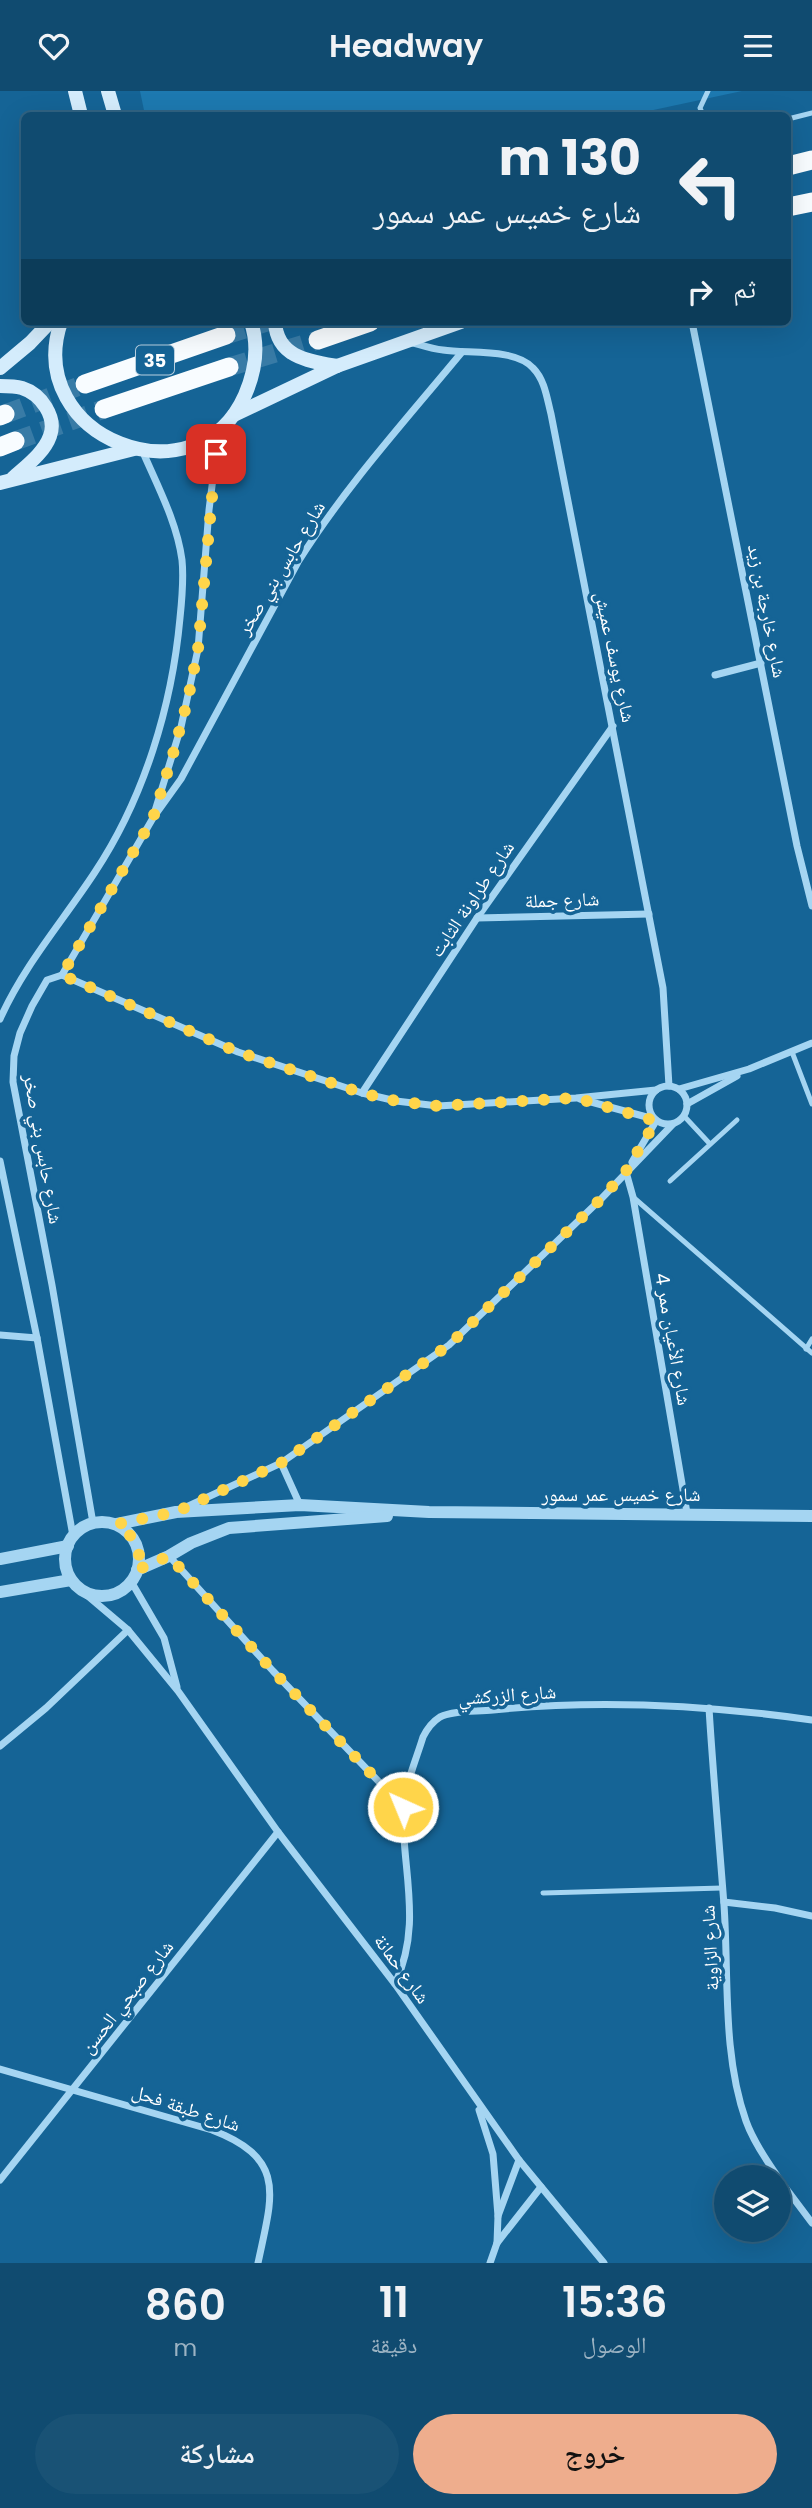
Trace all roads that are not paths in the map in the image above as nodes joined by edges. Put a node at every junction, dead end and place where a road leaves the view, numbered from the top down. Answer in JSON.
{"nodes":[{"id":1,"x":75,"y":91,"type":"edge"},
{"id":2,"x":108,"y":91,"type":"edge"},
{"id":3,"x":708,"y":91,"type":"edge"},
{"id":4,"x":80,"y":112,"type":"edge"},
{"id":5,"x":114,"y":112,"type":"edge"},
{"id":6,"x":702,"y":112,"type":"edge"},
{"id":7,"x":812,"y":113,"type":"edge"},
{"id":8,"x":791,"y":118,"type":"edge"},
{"id":9,"x":812,"y":160,"type":"edge"},
{"id":10,"x":791,"y":165,"type":"edge"},
{"id":11,"x":812,"y":202,"type":"edge"},
{"id":12,"x":791,"y":206,"type":"edge"},
{"id":13,"x":46,"y":326,"type":"edge"},
{"id":14,"x":60,"y":326,"type":"edge"},
{"id":15,"x":252,"y":326,"type":"edge"},
{"id":16,"x":276,"y":326,"type":"edge"},
{"id":17,"x":358,"y":326,"type":"edge"},
{"id":18,"x":450,"y":326,"type":"edge"},
{"id":19,"x":693,"y":326,"type":"edge"},
{"id":20,"x":226,"y":335,"type":"tunnel mouth"},
{"id":21,"x":318,"y":340,"type":"tunnel mouth"},
{"id":22,"x":408,"y":341,"type":"junction"},
{"id":23,"x":462,"y":352,"type":"junction"},
{"id":24,"x":337,"y":366,"type":"junction"},
{"id":25,"x":229,"y":367,"type":"tunnel mouth"},
{"id":26,"x":0,"y":368,"type":"edge"},
{"id":27,"x":85,"y":384,"type":"tunnel mouth"},
{"id":28,"x":0,"y":386,"type":"edge"},
{"id":29,"x":104,"y":409,"type":"tunnel mouth"},
{"id":30,"x":232,"y":415,"type":"junction"},
{"id":31,"x":219,"y":428,"type":"junction"},
{"id":32,"x":139,"y":450,"type":"junction"},
{"id":33,"x":7,"y":480,"type":"edge"},
{"id":34,"x":761,"y":663,"type":"junction"},
{"id":35,"x":715,"y":675,"type":"dead end"},
{"id":36,"x":613,"y":726,"type":"junction"},
{"id":37,"x":153,"y":818,"type":"junction"},
{"id":38,"x":812,"y":906,"type":"edge"},
{"id":39,"x":649,"y":914,"type":"junction"},
{"id":40,"x":477,"y":918,"type":"junction"},
{"id":41,"x":62,"y":975,"type":"junction"},
{"id":42,"x":0,"y":1019,"type":"edge"},
{"id":43,"x":812,"y":1043,"type":"edge"},
{"id":44,"x":792,"y":1052,"type":"junction"},
{"id":45,"x":749,"y":1069,"type":"junction"},
{"id":46,"x":669,"y":1086,"type":"junction"},
{"id":47,"x":656,"y":1090,"type":"junction"},
{"id":48,"x":679,"y":1090,"type":"junction"},
{"id":49,"x":362,"y":1093,"type":"junction"},
{"id":50,"x":576,"y":1098,"type":"junction"},
{"id":51,"x":687,"y":1104,"type":"junction"},
{"id":52,"x":812,"y":1104,"type":"edge"},
{"id":53,"x":684,"y":1116,"type":"junction"},
{"id":54,"x":655,"y":1120,"type":"junction"},
{"id":55,"x":737,"y":1120,"type":"dead end"},
{"id":56,"x":673,"y":1124,"type":"junction"},
{"id":57,"x":710,"y":1144,"type":"junction"},
{"id":58,"x":0,"y":1161,"type":"edge"},
{"id":59,"x":626,"y":1171,"type":"junction"},
{"id":60,"x":670,"y":1181,"type":"dead end"},
{"id":61,"x":633,"y":1198,"type":"junction"},
{"id":62,"x":0,"y":1335,"type":"edge"},
{"id":63,"x":37,"y":1338,"type":"junction"},
{"id":64,"x":812,"y":1339,"type":"edge"},
{"id":65,"x":809,"y":1351,"type":"edge"},
{"id":66,"x":281,"y":1463,"type":"junction"},
{"id":67,"x":300,"y":1505,"type":"junction"},
{"id":68,"x":176,"y":1512,"type":"junction"},
{"id":69,"x":429,"y":1512,"type":"junction"},
{"id":70,"x":687,"y":1513,"type":"junction"},
{"id":71,"x":812,"y":1516,"type":"edge"},
{"id":72,"x":93,"y":1524,"type":"junction"},
{"id":73,"x":117,"y":1524,"type":"junction"},
{"id":74,"x":71,"y":1541,"type":"junction"},
{"id":75,"x":169,"y":1556,"type":"junction"},
{"id":76,"x":0,"y":1559,"type":"edge"},
{"id":77,"x":134,"y":1577,"type":"junction"},
{"id":78,"x":71,"y":1580,"type":"junction"},
{"id":79,"x":82,"y":1591,"type":"junction"},
{"id":80,"x":0,"y":1592,"type":"edge"},
{"id":81,"x":128,"y":1630,"type":"junction"},
{"id":82,"x":178,"y":1691,"type":"junction"},
{"id":83,"x":709,"y":1708,"type":"junction"},
{"id":84,"x":812,"y":1720,"type":"edge"},
{"id":85,"x":0,"y":1746,"type":"edge"},
{"id":86,"x":403,"y":1807,"type":"junction"},
{"id":87,"x":278,"y":1832,"type":"junction"},
{"id":88,"x":722,"y":1888,"type":"junction"},
{"id":89,"x":543,"y":1893,"type":"dead end"},
{"id":90,"x":724,"y":1902,"type":"junction"},
{"id":91,"x":812,"y":1916,"type":"edge"},
{"id":92,"x":396,"y":1984,"type":"junction"},
{"id":93,"x":0,"y":2069,"type":"edge"},
{"id":94,"x":74,"y":2090,"type":"junction"},
{"id":95,"x":477,"y":2103,"type":"junction"},
{"id":96,"x":519,"y":2160,"type":"junction"},
{"id":97,"x":770,"y":2165,"type":"edge"},
{"id":98,"x":0,"y":2181,"type":"edge"},
{"id":99,"x":541,"y":2187,"type":"junction"},
{"id":100,"x":791,"y":2195,"type":"edge"},
{"id":101,"x":498,"y":2215,"type":"junction"},
{"id":102,"x":812,"y":2223,"type":"edge"},
{"id":103,"x":497,"y":2243,"type":"junction"},
{"id":104,"x":258,"y":2263,"type":"edge"},
{"id":105,"x":490,"y":2263,"type":"edge"},
{"id":106,"x":604,"y":2263,"type":"edge"}],
"edges":[{"from":1,"to":4,"type":"main road"},
{"from":2,"to":5,"type":"main road"},
{"from":3,"to":6,"type":"lane"},
{"from":7,"to":8,"type":"lane"},
{"from":9,"to":10,"type":"highway"},
{"from":11,"to":12,"type":"highway"},
{"from":13,"to":26,"type":"main road"},
{"from":14,"to":32,"type":"main road"},
{"from":15,"to":30,"type":"main road"},
{"from":16,"to":24,"type":"main road"},
{"from":17,"to":21,"type":"highway"},
{"from":18,"to":22,"type":"main road"},
{"from":19,"to":34,"type":"street","name":"شارع خارجة بن زيد"},
{"from":20,"to":27,"type":"highway","number":"35"},
{"from":22,"to":23,"type":"street","name":"شارع يوسف عميش"},
{"from":22,"to":24,"type":"main road"},
{"from":23,"to":36,"type":"street","name":"شارع يوسف عميش"},
{"from":23,"to":37,"type":"street","name":"شارع حابس بني صخر"},
{"from":24,"to":30,"type":"main road"},
{"from":25,"to":29,"type":"highway","number":"35"},
{"from":28,"to":33,"type":"main road"},
{"from":30,"to":31,"type":"main road"},
{"from":31,"to":32,"type":"main road"},
{"from":31,"to":37,"type":"street","name":"شارع حابس بني صخر"},
{"from":32,"to":33,"type":"main road"},
{"from":32,"to":42,"type":"street"},
{"from":34,"to":35,"type":"street"},
{"from":34,"to":38,"type":"street","name":"شارع خارجة بن زيد"},
{"from":36,"to":39,"type":"street","name":"شارع يوسف عميش"},
{"from":36,"to":40,"type":"street","name":"شارع طراونة الثابت"},
{"from":37,"to":41,"type":"street","name":"شارع حابس بني صخر"},
{"from":39,"to":40,"type":"street","name":"شارع جملة"},
{"from":39,"to":46,"type":"street","name":"شارع يوسف عميش"},
{"from":40,"to":49,"type":"street","name":"شارع طراونة الثابت"},
{"from":41,"to":49,"type":"street"},
{"from":41,"to":72,"type":"street","name":"شارع حابس بني صخر"},
{"from":43,"to":44,"type":"street"},
{"from":44,"to":45,"type":"street"},
{"from":44,"to":52,"type":"lane"},
{"from":45,"to":48,"type":"street"},
{"from":45,"to":51,"type":"street"},
{"from":46,"to":47,"type":"street"},
{"from":46,"to":48,"type":"street"},
{"from":47,"to":50,"type":"street"},
{"from":47,"to":54,"type":"street"},
{"from":48,"to":51,"type":"street"},
{"from":49,"to":50,"type":"street"},
{"from":50,"to":54,"type":"street"},
{"from":51,"to":53,"type":"street"},
{"from":53,"to":56,"type":"street"},
{"from":53,"to":57,"type":"lane"},
{"from":54,"to":56,"type":"street"},
{"from":54,"to":59,"type":"street"},
{"from":55,"to":57,"type":"lane"},
{"from":56,"to":59,"type":"street"},
{"from":57,"to":60,"type":"lane"},
{"from":58,"to":63,"type":"street"},
{"from":59,"to":61,"type":"street","name":"شارع الأعيان ممر 4"},
{"from":59,"to":66,"type":"street"},
{"from":61,"to":65,"type":"lane"},
{"from":61,"to":70,"type":"street","name":"شارع الأعيان ممر 4"},
{"from":62,"to":63,"type":"street"},
{"from":63,"to":74,"type":"street"},
{"from":64,"to":65,"type":"lane"},
{"from":66,"to":67,"type":"street"},
{"from":66,"to":68,"type":"street"},
{"from":67,"to":68,"type":"street","name":"شارع خميس عمر سمور"},
{"from":67,"to":69,"type":"street","name":"شارع خميس عمر سمور"},
{"from":68,"to":73,"type":"street","name":"شارع خميس عمر سمور"},
{"from":69,"to":70,"type":"street","name":"شارع خميس عمر سمور"},
{"from":69,"to":75,"type":"street","name":"شارع خميس عمر سمور"},
{"from":70,"to":71,"type":"street","name":"شارع خميس عمر سمور"},
{"from":72,"to":73,"type":"street"},
{"from":72,"to":74,"type":"street"},
{"from":73,"to":77,"type":"street"},
{"from":74,"to":76,"type":"street"},
{"from":74,"to":78,"type":"street"},
{"from":75,"to":77,"type":"street","name":"شارع خميس عمر سمور"},
{"from":75,"to":86,"type":"street"},
{"from":77,"to":79,"type":"street"},
{"from":77,"to":82,"type":"street","name":"شارع حمانة"},
{"from":78,"to":79,"type":"street"},
{"from":78,"to":80,"type":"street"},
{"from":79,"to":81,"type":"street","name":"شارع حمانة"},
{"from":81,"to":82,"type":"street","name":"شارع حمانة"},
{"from":81,"to":85,"type":"street"},
{"from":82,"to":87,"type":"street","name":"شارع حمانة"},
{"from":83,"to":84,"type":"street","name":"شارع الزركشي"},
{"from":83,"to":86,"type":"street","name":"شارع الزركشي"},
{"from":83,"to":88,"type":"street","name":"شارع الزاوية"},
{"from":86,"to":92,"type":"street","name":"شارع الزركشي"},
{"from":87,"to":92,"type":"street","name":"شارع حمانة"},
{"from":87,"to":94,"type":"street","name":"شارع صبحي الحسن"},
{"from":88,"to":89,"type":"lane"},
{"from":88,"to":90,"type":"street","name":"شارع الزاوية"},
{"from":90,"to":91,"type":"street"},
{"from":90,"to":97,"type":"street","name":"شارع الزاوية"},
{"from":92,"to":95,"type":"street","name":"شارع حمانة"},
{"from":93,"to":94,"type":"street","name":"شارع طبقة فحل"},
{"from":94,"to":98,"type":"street","name":"شارع صبحي الحسن"},
{"from":94,"to":104,"type":"street","name":"شارع طبقة فحل"},
{"from":95,"to":96,"type":"street","name":"شارع حمانة"},
{"from":95,"to":101,"type":"street"},
{"from":96,"to":99,"type":"street","name":"شارع حمانة"},
{"from":96,"to":101,"type":"street"},
{"from":99,"to":103,"type":"street"},
{"from":99,"to":106,"type":"street","name":"شارع حمانة"},
{"from":100,"to":102,"type":"street","name":"شارع الزاوية"},
{"from":101,"to":103,"type":"street"},
{"from":103,"to":105,"type":"street"}]}
